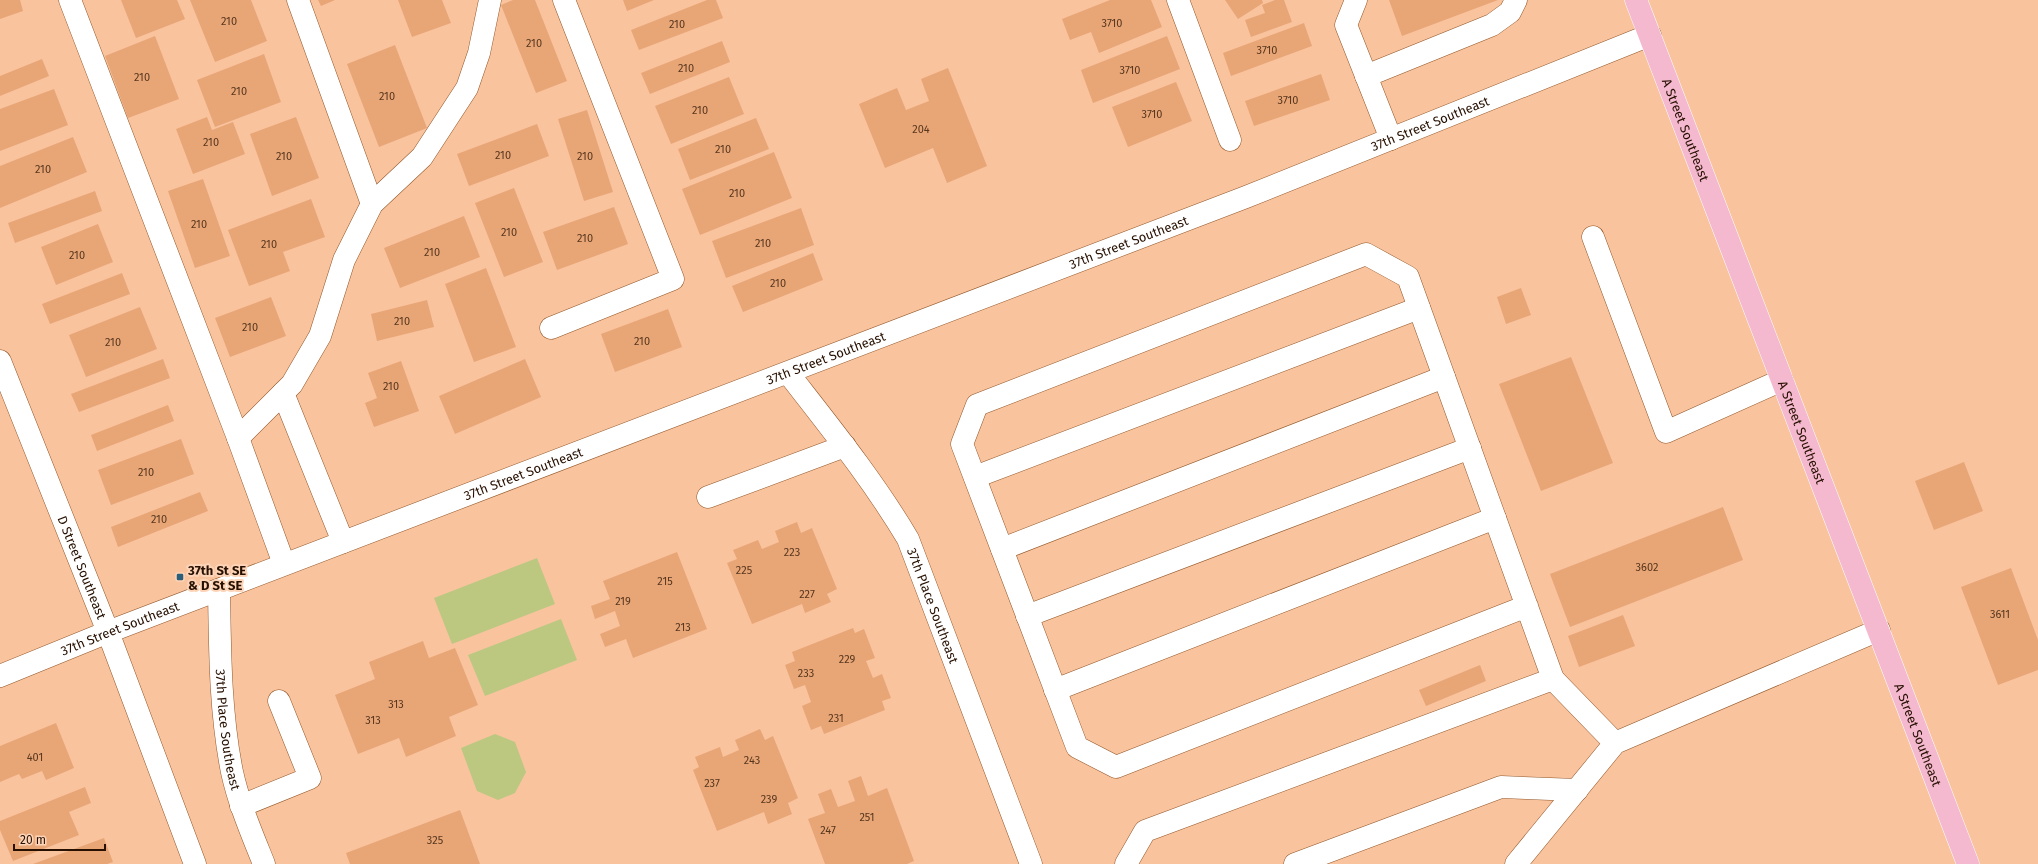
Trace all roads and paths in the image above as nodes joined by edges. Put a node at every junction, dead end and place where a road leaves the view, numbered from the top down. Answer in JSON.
{"nodes":[{"id":1,"x":70,"y":0,"type":"edge"},
{"id":2,"x":298,"y":0,"type":"edge"},
{"id":3,"x":490,"y":0,"type":"edge"},
{"id":4,"x":564,"y":0,"type":"edge"},
{"id":5,"x":1178,"y":0,"type":"edge"},
{"id":6,"x":1356,"y":0,"type":"edge"},
{"id":7,"x":1516,"y":0,"type":"edge"},
{"id":8,"x":1636,"y":0,"type":"edge"},
{"id":9,"x":1650,"y":35,"type":"junction"},
{"id":10,"x":1366,"y":76,"type":"junction"},
{"id":11,"x":1392,"y":139,"type":"junction"},
{"id":12,"x":1230,"y":140,"type":"dead end"},
{"id":13,"x":372,"y":204,"type":"junction"},
{"id":14,"x":1593,"y":237,"type":"dead end"},
{"id":15,"x":1420,"y":308,"type":"junction"},
{"id":16,"x":551,"y":328,"type":"dead end"},
{"id":17,"x":0,"y":361,"type":"edge"},
{"id":18,"x":788,"y":373,"type":"junction"},
{"id":19,"x":1444,"y":377,"type":"junction"},
{"id":20,"x":1782,"y":380,"type":"junction"},
{"id":21,"x":283,"y":393,"type":"junction"},
{"id":22,"x":238,"y":438,"type":"junction"},
{"id":23,"x":845,"y":446,"type":"junction"},
{"id":24,"x":1470,"y":448,"type":"junction"},
{"id":25,"x":975,"y":477,"type":"junction"},
{"id":26,"x":708,"y":498,"type":"dead end"},
{"id":27,"x":1495,"y":518,"type":"junction"},
{"id":28,"x":343,"y":542,"type":"junction"},
{"id":29,"x":1002,"y":549,"type":"junction"},
{"id":30,"x":284,"y":564,"type":"junction"},
{"id":31,"x":219,"y":590,"type":"junction"},
{"id":32,"x":1526,"y":606,"type":"junction"},
{"id":33,"x":1027,"y":616,"type":"junction"},
{"id":34,"x":1879,"y":630,"type":"junction"},
{"id":35,"x":108,"y":632,"type":"junction"},
{"id":36,"x":0,"y":676,"type":"edge"},
{"id":37,"x":1553,"y":678,"type":"junction"},
{"id":38,"x":1055,"y":690,"type":"junction"},
{"id":39,"x":279,"y":702,"type":"dead end"},
{"id":40,"x":1615,"y":743,"type":"junction"},
{"id":41,"x":1577,"y":790,"type":"junction"},
{"id":42,"x":241,"y":806,"type":"junction"},
{"id":43,"x":195,"y":864,"type":"edge"},
{"id":44,"x":264,"y":864,"type":"edge"},
{"id":45,"x":1031,"y":864,"type":"edge"},
{"id":46,"x":1126,"y":864,"type":"edge"},
{"id":47,"x":1295,"y":864,"type":"edge"},
{"id":48,"x":1516,"y":864,"type":"edge"},
{"id":49,"x":1967,"y":864,"type":"edge"}],
"edges":[{"from":1,"to":22,"type":"street"},
{"from":2,"to":13,"type":"street"},
{"from":3,"to":13,"type":"street"},
{"from":4,"to":16,"type":"street"},
{"from":5,"to":12,"type":"street"},
{"from":6,"to":10,"type":"street"},
{"from":7,"to":10,"type":"street"},
{"from":8,"to":9,"type":"main road","name":"A Street Southeast"},
{"from":9,"to":11,"type":"street","name":"37th Street Southeast"},
{"from":9,"to":20,"type":"main road","name":"A Street Southeast"},
{"from":10,"to":11,"type":"street"},
{"from":11,"to":18,"type":"street","name":"37th Street Southeast"},
{"from":13,"to":21,"type":"street"},
{"from":14,"to":20,"type":"street"},
{"from":15,"to":19,"type":"street"},
{"from":15,"to":25,"type":"street"},
{"from":15,"to":25,"type":"street"},
{"from":17,"to":35,"type":"street","name":"D Street Southeast"},
{"from":18,"to":23,"type":"street","name":"37th Place Southeast"},
{"from":18,"to":28,"type":"street","name":"37th Street Southeast"},
{"from":19,"to":24,"type":"street"},
{"from":19,"to":29,"type":"street"},
{"from":20,"to":34,"type":"main road","name":"A Street Southeast"},
{"from":21,"to":22,"type":"street"},
{"from":21,"to":28,"type":"street"},
{"from":22,"to":30,"type":"street"},
{"from":23,"to":26,"type":"street"},
{"from":23,"to":45,"type":"street","name":"37th Place Southeast"},
{"from":24,"to":27,"type":"street"},
{"from":24,"to":33,"type":"street"},
{"from":25,"to":29,"type":"street"},
{"from":27,"to":32,"type":"street"},
{"from":27,"to":38,"type":"street"},
{"from":28,"to":30,"type":"street","name":"37th Street Southeast"},
{"from":29,"to":33,"type":"street"},
{"from":30,"to":31,"type":"street","name":"37th Street Southeast"},
{"from":31,"to":35,"type":"street","name":"37th Street Southeast"},
{"from":31,"to":42,"type":"street","name":"37th Place Southeast"},
{"from":32,"to":37,"type":"street"},
{"from":32,"to":38,"type":"street"},
{"from":33,"to":38,"type":"street"},
{"from":34,"to":40,"type":"street"},
{"from":34,"to":49,"type":"main road","name":"A Street Southeast"},
{"from":35,"to":36,"type":"street","name":"37th Street Southeast"},
{"from":35,"to":43,"type":"street","name":"D Street Southeast"},
{"from":37,"to":40,"type":"street"},
{"from":37,"to":46,"type":"street"},
{"from":39,"to":42,"type":"street"},
{"from":40,"to":41,"type":"street"},
{"from":41,"to":47,"type":"street"},
{"from":41,"to":48,"type":"street"},
{"from":42,"to":44,"type":"street","name":"37th Place Southeast"}]}
